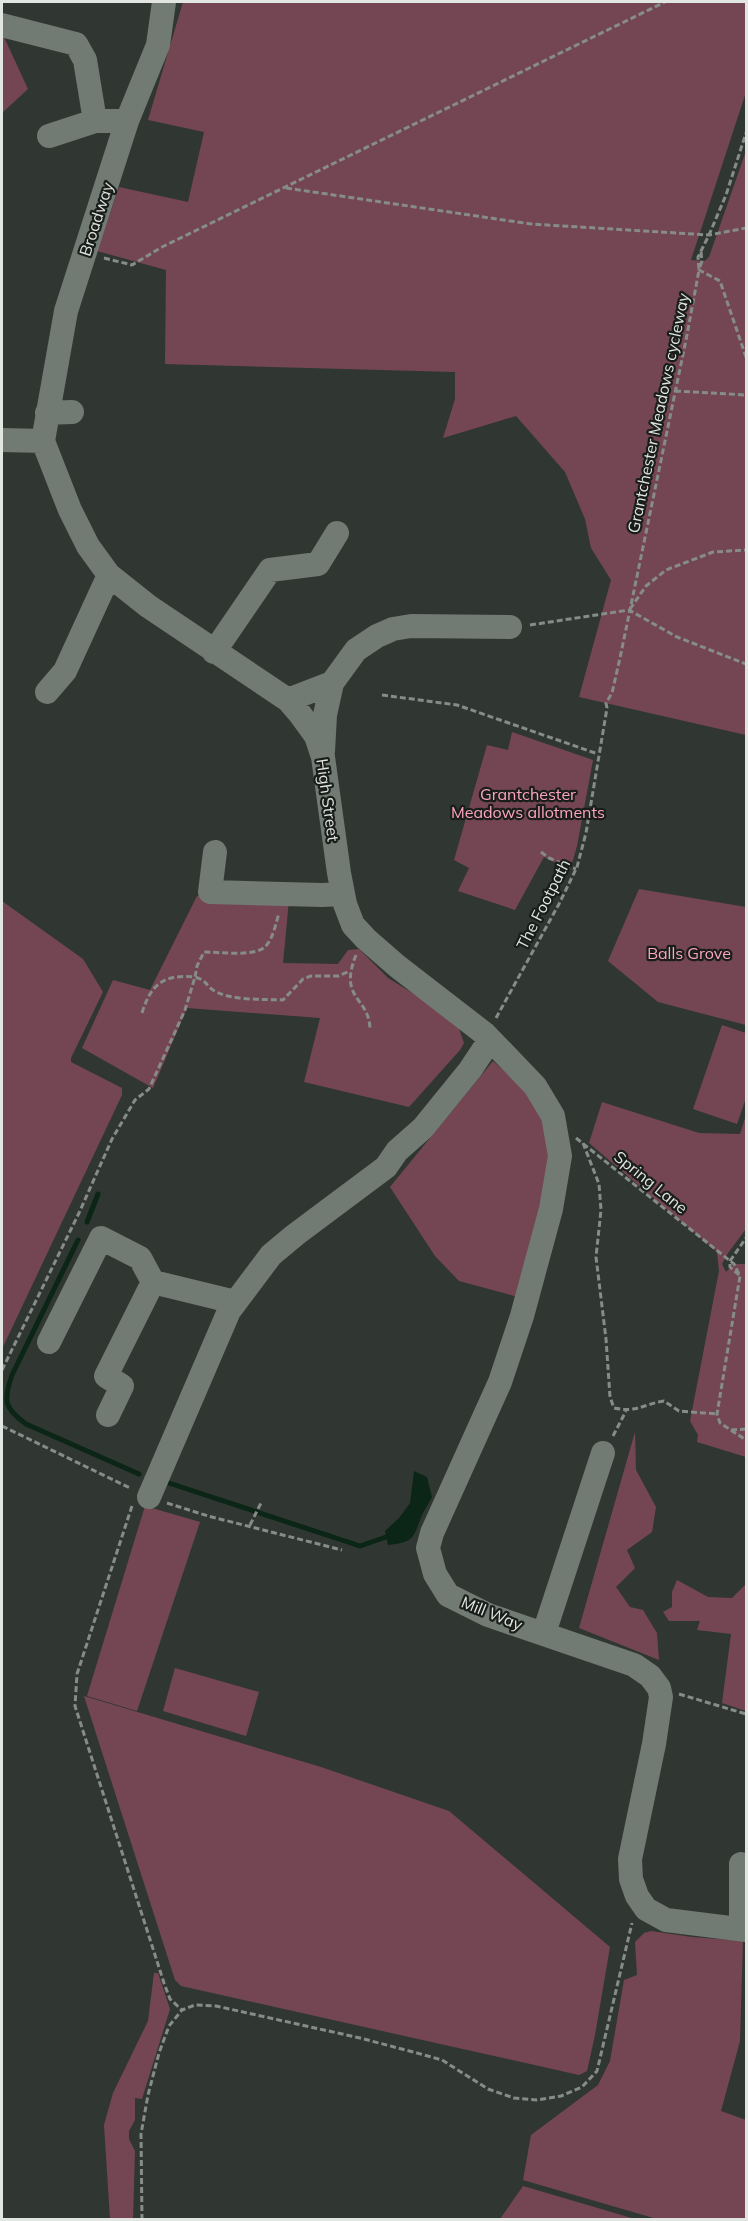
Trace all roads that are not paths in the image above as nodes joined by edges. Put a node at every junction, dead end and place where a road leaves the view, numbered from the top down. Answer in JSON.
{"nodes":[{"id":1,"x":164,"y":2,"type":"edge"},
{"id":2,"x":2,"y":25,"type":"edge"},
{"id":3,"x":95,"y":121,"type":"junction"},
{"id":4,"x":127,"y":121,"type":"junction"},
{"id":5,"x":49,"y":136,"type":"dead end"},
{"id":6,"x":72,"y":412,"type":"dead end"},
{"id":7,"x":47,"y":413,"type":"junction"},
{"id":8,"x":2,"y":440,"type":"edge"},
{"id":9,"x":43,"y":441,"type":"junction"},
{"id":10,"x":337,"y":533,"type":"dead end"},
{"id":11,"x":109,"y":575,"type":"junction"},
{"id":12,"x":510,"y":627,"type":"road end"},
{"id":13,"x":214,"y":652,"type":"junction"},
{"id":14,"x":333,"y":683,"type":"junction"},
{"id":15,"x":47,"y":692,"type":"dead end"},
{"id":16,"x":288,"y":700,"type":"junction"},
{"id":17,"x":323,"y":757,"type":"junction"},
{"id":18,"x":210,"y":851,"type":"dead end"},
{"id":19,"x":343,"y":894,"type":"junction"},
{"id":20,"x":488,"y":1037,"type":"junction"},
{"id":21,"x":535,"y":1086,"type":"joint"},
{"id":22,"x":153,"y":1282,"type":"junction"},
{"id":23,"x":235,"y":1302,"type":"junction"},
{"id":24,"x":49,"y":1342,"type":"dead end"},
{"id":25,"x":108,"y":1415,"type":"dead end"},
{"id":26,"x":603,"y":1453,"type":"road end"},
{"id":27,"x":143,"y":1494,"type":"road end"},
{"id":28,"x":544,"y":1633,"type":"junction"},
{"id":29,"x":741,"y":1864,"type":"dead end"},
{"id":30,"x":744,"y":1929,"type":"edge"}],
"edges":[{"from":1,"to":4,"type":"street","name":"Broadway"},
{"from":2,"to":3,"type":"street"},
{"from":3,"to":4,"type":"street"},
{"from":3,"to":5,"type":"street"},
{"from":4,"to":7,"type":"street","name":"Broadway"},
{"from":6,"to":7,"type":"street"},
{"from":7,"to":9,"type":"street","name":"Broadway"},
{"from":8,"to":9,"type":"street"},
{"from":9,"to":11,"type":"street","name":"High Street"},
{"from":10,"to":13,"type":"street"},
{"from":11,"to":13,"type":"street","name":"High Street"},
{"from":11,"to":15,"type":"street"},
{"from":12,"to":14,"type":"street"},
{"from":13,"to":16,"type":"street","name":"High Street"},
{"from":14,"to":16,"type":"street"},
{"from":14,"to":17,"type":"street"},
{"from":16,"to":17,"type":"street","name":"High Street"},
{"from":17,"to":19,"type":"street","name":"High Street"},
{"from":18,"to":19,"type":"street"},
{"from":19,"to":20,"type":"street","name":"High Street"},
{"from":20,"to":21,"type":"street","name":"High Street"},
{"from":20,"to":23,"type":"street"},
{"from":21,"to":28,"type":"street","name":"Mill Way"},
{"from":22,"to":23,"type":"street"},
{"from":22,"to":24,"type":"street"},
{"from":22,"to":25,"type":"street"},
{"from":23,"to":27,"type":"street"},
{"from":26,"to":28,"type":"street"},
{"from":28,"to":30,"type":"street","name":"Mill Way"},
{"from":29,"to":30,"type":"street"}]}
